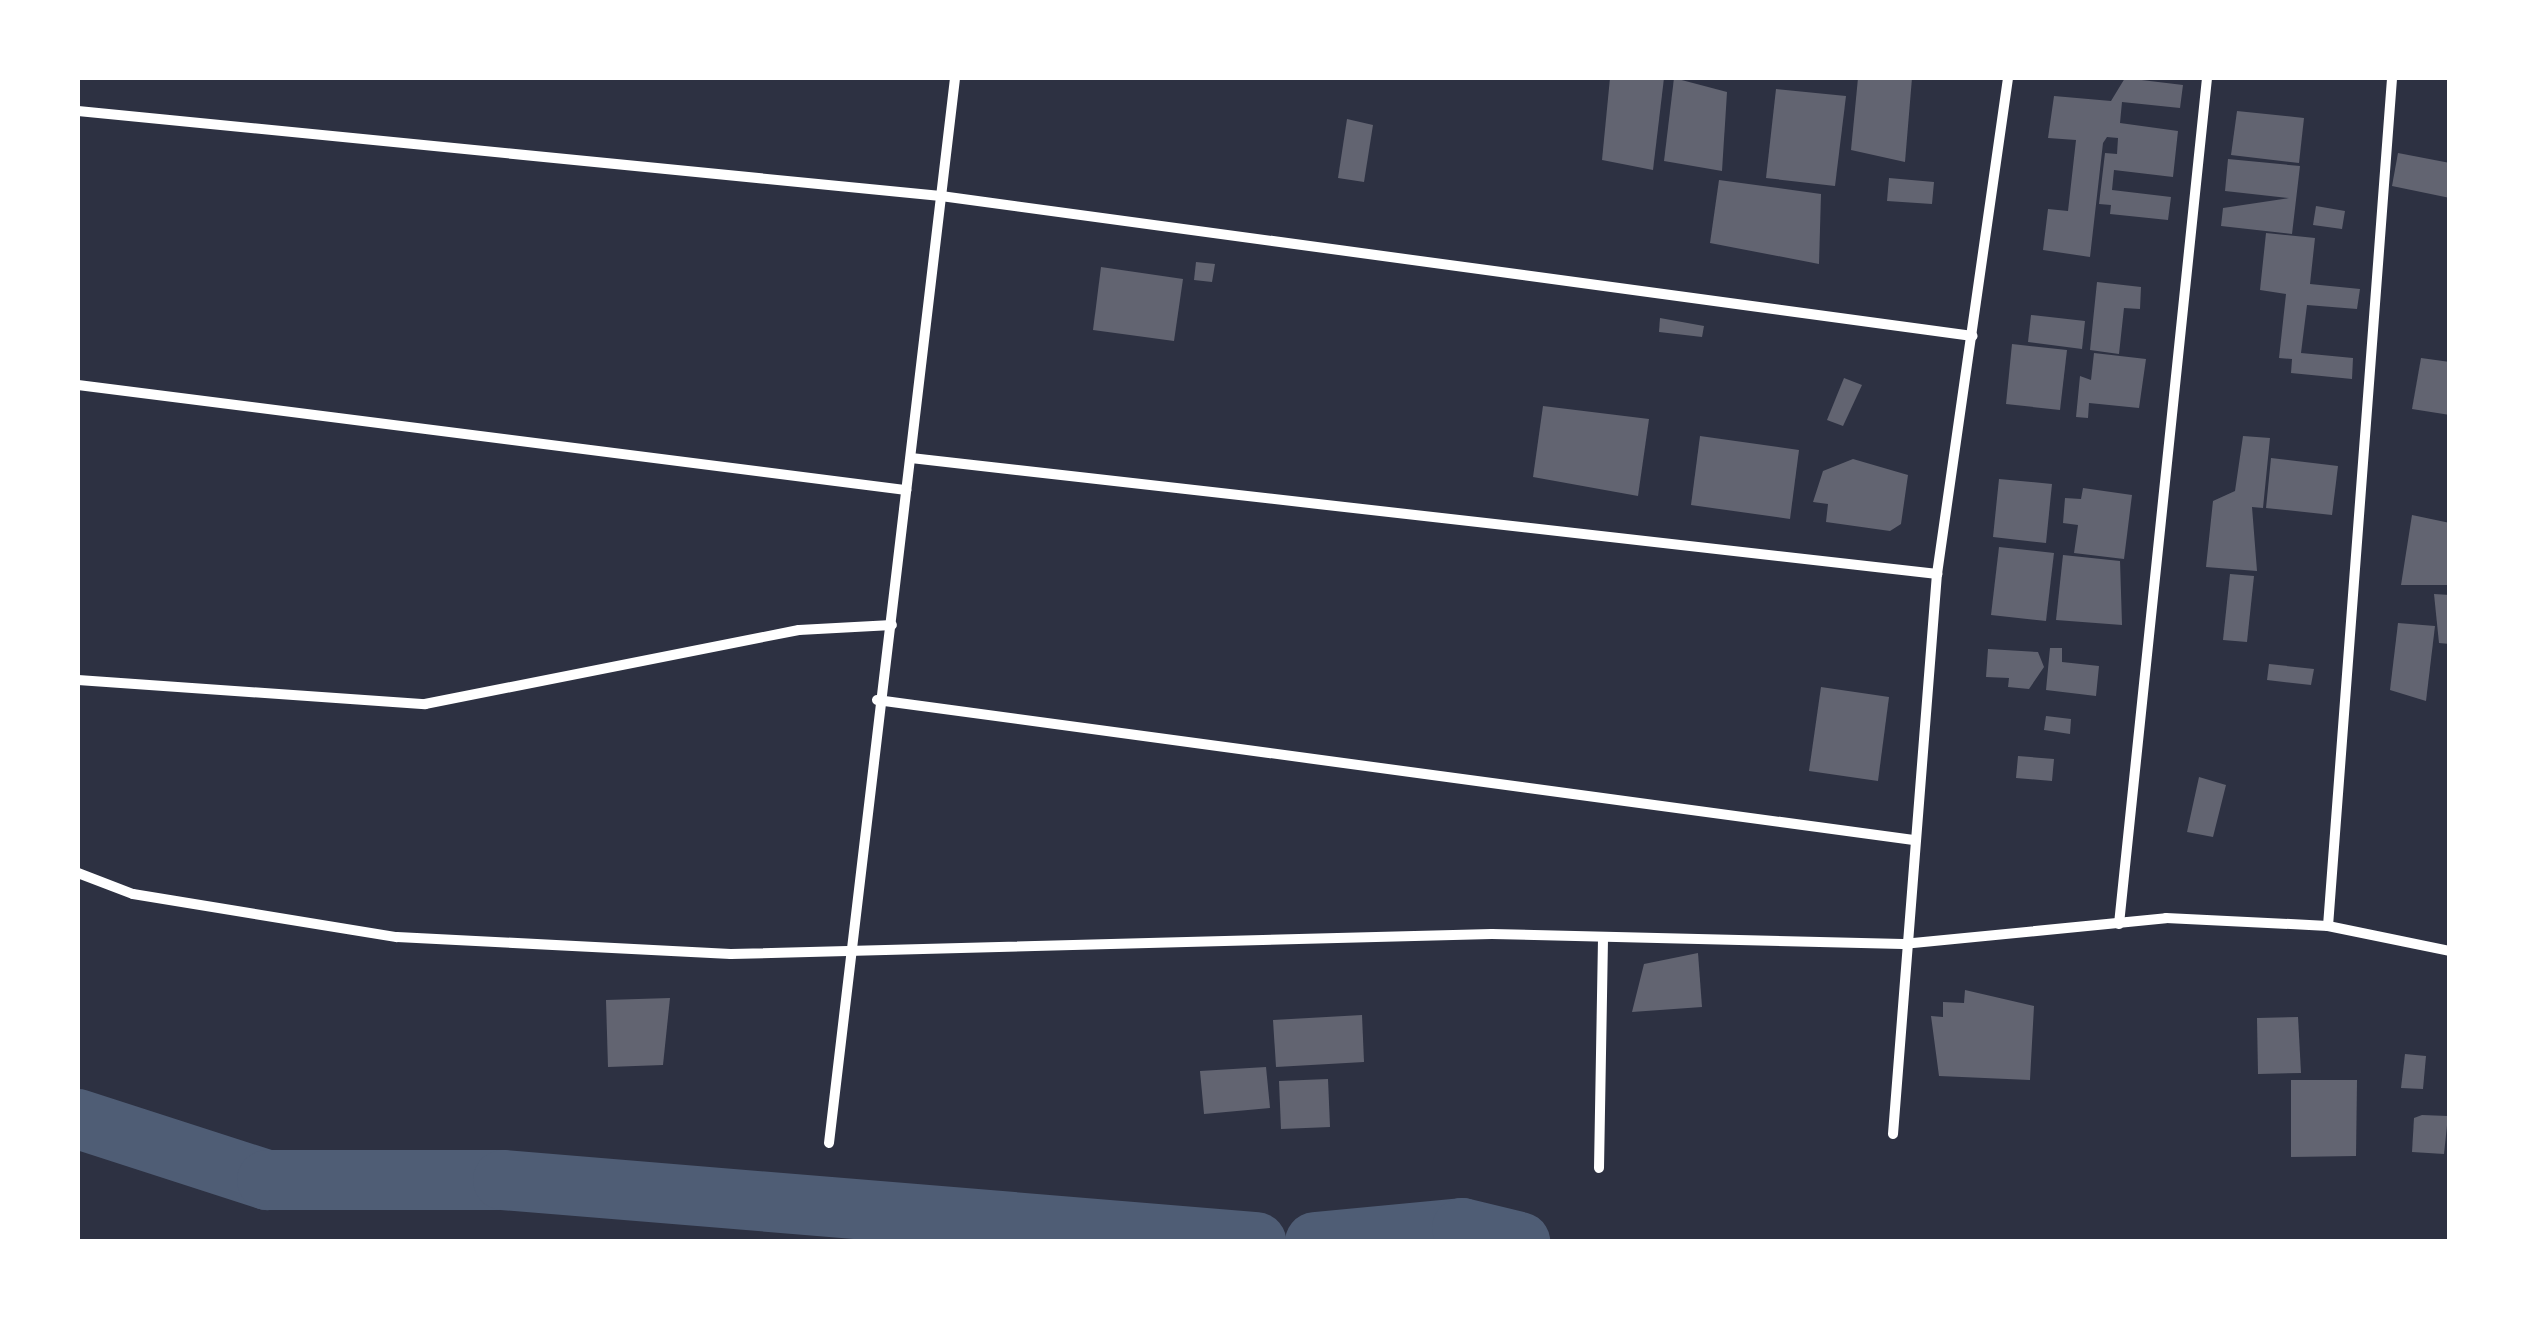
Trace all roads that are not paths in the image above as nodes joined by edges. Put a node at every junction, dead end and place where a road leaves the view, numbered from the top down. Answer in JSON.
{"nodes":[{"id":1,"x":955,"y":78,"type":"edge"},
{"id":2,"x":2008,"y":78,"type":"edge"},
{"id":3,"x":2207,"y":78,"type":"edge"},
{"id":4,"x":2392,"y":78,"type":"edge"},
{"id":5,"x":78,"y":111,"type":"edge"},
{"id":6,"x":940,"y":196,"type":"junction"},
{"id":7,"x":1972,"y":336,"type":"junction"},
{"id":8,"x":78,"y":385,"type":"edge"},
{"id":9,"x":911,"y":458,"type":"junction"},
{"id":10,"x":906,"y":490,"type":"junction"},
{"id":11,"x":1937,"y":574,"type":"junction"},
{"id":12,"x":892,"y":624,"type":"junction"},
{"id":13,"x":78,"y":680,"type":"edge"},
{"id":14,"x":877,"y":700,"type":"junction"},
{"id":15,"x":1914,"y":840,"type":"junction"},
{"id":16,"x":78,"y":872,"type":"edge"},
{"id":17,"x":2118,"y":924,"type":"junction"},
{"id":18,"x":2328,"y":926,"type":"junction"},
{"id":19,"x":1604,"y":940,"type":"junction"},
{"id":20,"x":1903,"y":944,"type":"junction"},
{"id":21,"x":852,"y":948,"type":"junction"},
{"id":22,"x":2450,"y":951,"type":"edge"},
{"id":23,"x":1893,"y":1134,"type":"dead end"},
{"id":24,"x":829,"y":1143,"type":"dead end"},
{"id":25,"x":1599,"y":1168,"type":"dead end"}],
"edges":[{"from":1,"to":6,"type":"street"},
{"from":2,"to":7,"type":"street"},
{"from":3,"to":17,"type":"street"},
{"from":4,"to":18,"type":"street"},
{"from":5,"to":6,"type":"street"},
{"from":6,"to":7,"type":"street"},
{"from":6,"to":9,"type":"street"},
{"from":7,"to":11,"type":"street"},
{"from":8,"to":10,"type":"street"},
{"from":9,"to":10,"type":"street"},
{"from":9,"to":11,"type":"street"},
{"from":10,"to":12,"type":"street"},
{"from":11,"to":15,"type":"street"},
{"from":12,"to":13,"type":"street"},
{"from":12,"to":14,"type":"street"},
{"from":14,"to":15,"type":"street"},
{"from":14,"to":21,"type":"street"},
{"from":15,"to":20,"type":"street"},
{"from":16,"to":21,"type":"street"},
{"from":17,"to":18,"type":"street"},
{"from":17,"to":20,"type":"street"},
{"from":18,"to":22,"type":"street"},
{"from":19,"to":20,"type":"street"},
{"from":19,"to":21,"type":"street"},
{"from":19,"to":25,"type":"street"},
{"from":20,"to":23,"type":"street"},
{"from":21,"to":24,"type":"street"}]}
